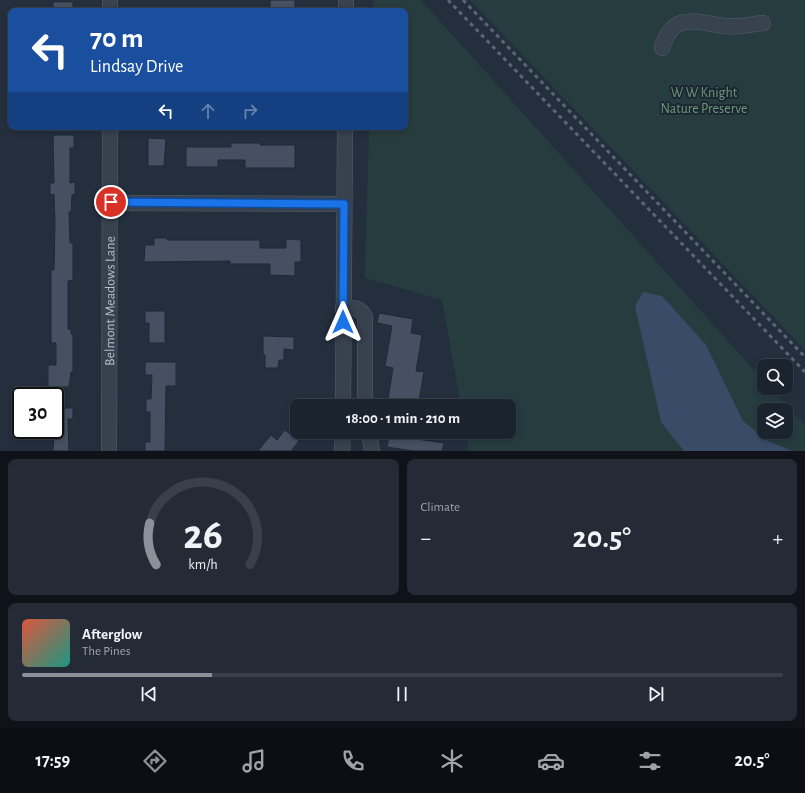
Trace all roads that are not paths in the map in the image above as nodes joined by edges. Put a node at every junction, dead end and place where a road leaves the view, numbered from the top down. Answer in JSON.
{"nodes":[{"id":1,"x":763,"y":23,"type":"dead end"},
{"id":2,"x":662,"y":48,"type":"dead end"},
{"id":3,"x":110,"y":130,"type":"edge"},
{"id":4,"x":345,"y":130,"type":"edge"},
{"id":5,"x":111,"y":202,"type":"junction"},
{"id":6,"x":344,"y":204,"type":"junction"},
{"id":7,"x":343,"y":308,"type":"junction"},
{"id":8,"x":343,"y":399,"type":"edge"},
{"id":9,"x":365,"y":399,"type":"edge"},
{"id":10,"x":342,"y":439,"type":"edge"},
{"id":11,"x":370,"y":439,"type":"edge"},
{"id":12,"x":109,"y":451,"type":"edge"},
{"id":13,"x":342,"y":451,"type":"edge"},
{"id":14,"x":372,"y":451,"type":"edge"}],
"edges":[{"from":1,"to":2,"type":"street"},
{"from":3,"to":5,"type":"street","name":"Belmont Meadows Lane"},
{"from":4,"to":6,"type":"street"},
{"from":5,"to":6,"type":"street"},
{"from":5,"to":12,"type":"street","name":"Belmont Meadows Lane"},
{"from":6,"to":7,"type":"street"},
{"from":7,"to":8,"type":"street"},
{"from":7,"to":9,"type":"street"},
{"from":10,"to":13,"type":"street"},
{"from":11,"to":14,"type":"street"}]}
